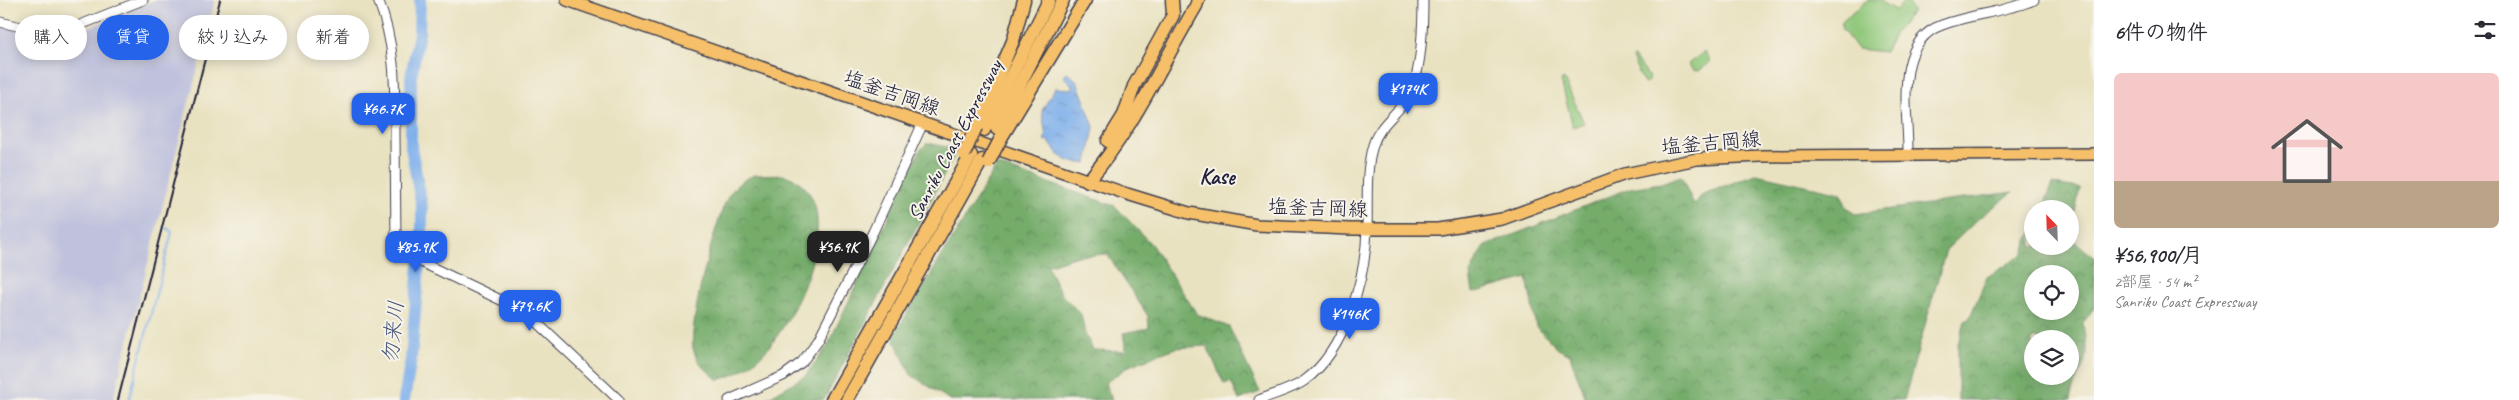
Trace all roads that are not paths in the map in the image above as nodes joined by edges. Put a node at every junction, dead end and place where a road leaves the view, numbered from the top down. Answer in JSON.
{"nodes":[{"id":1,"x":143,"y":0,"type":"edge"},
{"id":2,"x":378,"y":0,"type":"edge"},
{"id":3,"x":567,"y":0,"type":"edge"},
{"id":4,"x":1024,"y":0,"type":"edge"},
{"id":5,"x":1050,"y":0,"type":"edge"},
{"id":6,"x":1063,"y":0,"type":"edge"},
{"id":7,"x":1085,"y":0,"type":"edge"},
{"id":8,"x":1172,"y":0,"type":"edge"},
{"id":9,"x":1179,"y":0,"type":"edge"},
{"id":10,"x":1191,"y":0,"type":"edge"},
{"id":11,"x":1198,"y":0,"type":"edge"},
{"id":12,"x":1423,"y":0,"type":"edge"},
{"id":13,"x":2034,"y":0,"type":"edge"},
{"id":14,"x":1173,"y":16,"type":"junction"},
{"id":15,"x":0,"y":22,"type":"edge"},
{"id":16,"x":1186,"y":23,"type":"junction"},
{"id":17,"x":923,"y":123,"type":"junction"},
{"id":18,"x":989,"y":132,"type":"junction"},
{"id":19,"x":2094,"y":154,"type":"edge"},
{"id":20,"x":1908,"y":155,"type":"junction"},
{"id":21,"x":976,"y":158,"type":"junction"},
{"id":22,"x":1088,"y":181,"type":"junction"},
{"id":23,"x":1367,"y":229,"type":"junction"},
{"id":24,"x":932,"y":236,"type":"junction"},
{"id":25,"x":619,"y":400,"type":"edge"},
{"id":26,"x":729,"y":400,"type":"edge"},
{"id":27,"x":832,"y":400,"type":"edge"},
{"id":28,"x":847,"y":400,"type":"edge"},
{"id":29,"x":1259,"y":400,"type":"edge"}],
"edges":[{"from":1,"to":15,"type":"street"},
{"from":2,"to":25,"type":"street"},
{"from":3,"to":17,"type":"main road","name":"塩釜吉岡線"},
{"from":4,"to":18,"type":"highway"},
{"from":5,"to":18,"type":"highway","name":"Sanriku Coast Expressway"},
{"from":6,"to":18,"type":"highway","name":"Sanriku Coast Expressway"},
{"from":7,"to":18,"type":"highway"},
{"from":8,"to":14,"type":"highway"},
{"from":9,"to":14,"type":"highway"},
{"from":10,"to":16,"type":"highway"},
{"from":11,"to":16,"type":"highway"},
{"from":12,"to":23,"type":"street"},
{"from":13,"to":20,"type":"street"},
{"from":14,"to":22,"type":"highway"},
{"from":16,"to":22,"type":"highway"},
{"from":17,"to":22,"type":"main road","name":"塩釜吉岡線"},
{"from":17,"to":26,"type":"street"},
{"from":18,"to":21,"type":"highway","bridge":true},
{"from":18,"to":21,"type":"highway","bridge":true},
{"from":19,"to":20,"type":"main road","name":"塩釜吉岡線"},
{"from":20,"to":23,"type":"main road","name":"塩釜吉岡線"},
{"from":21,"to":24,"type":"highway"},
{"from":21,"to":24,"type":"highway"},
{"from":22,"to":23,"type":"main road","name":"塩釜吉岡線"},
{"from":23,"to":29,"type":"street"},
{"from":24,"to":27,"type":"highway","name":"Sanriku Coast Expressway"},
{"from":24,"to":28,"type":"highway","name":"Sanriku Coast Expressway"}]}
